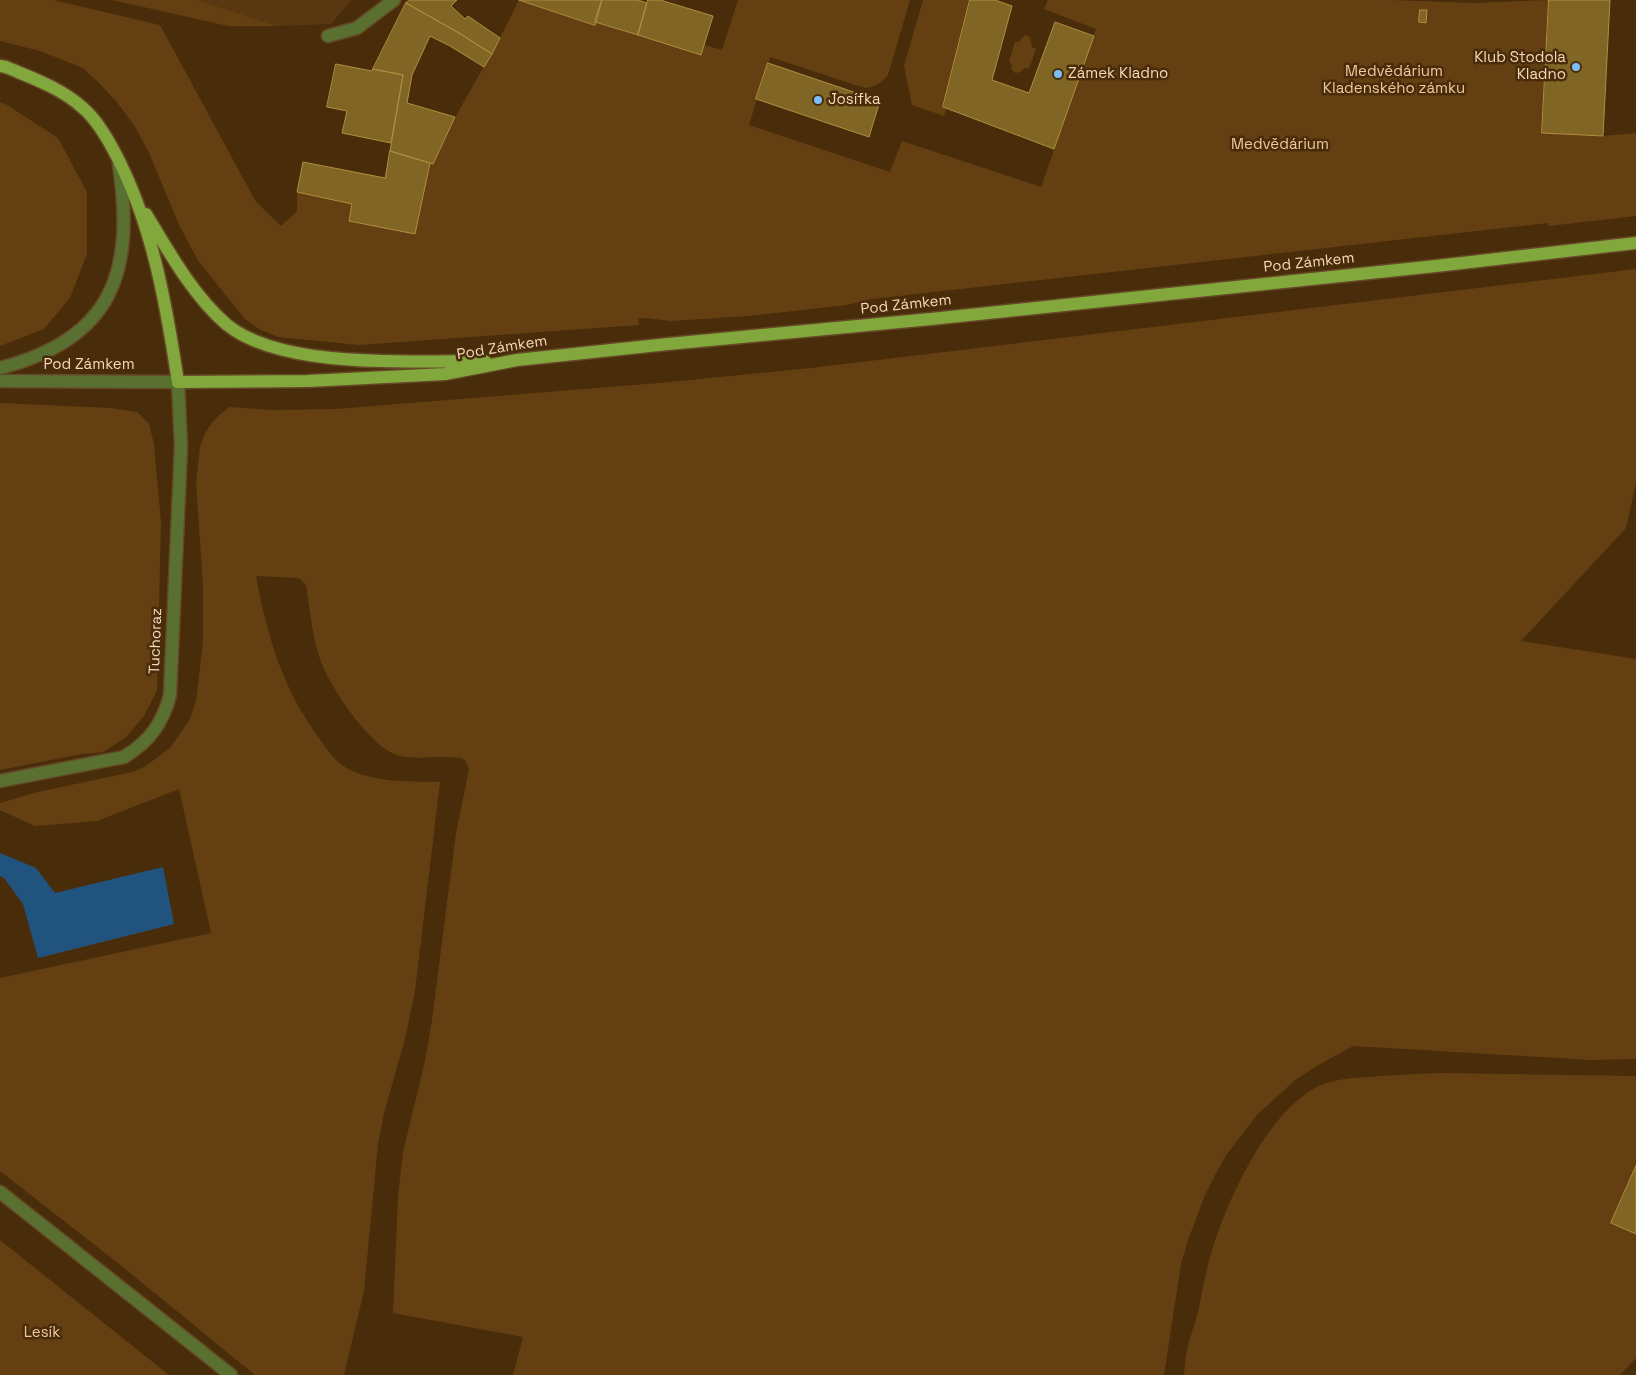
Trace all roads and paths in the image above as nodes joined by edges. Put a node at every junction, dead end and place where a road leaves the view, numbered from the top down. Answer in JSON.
{"nodes":[{"id":1,"x":394,"y":0,"type":"edge"},
{"id":2,"x":328,"y":36,"type":"dead end"},
{"id":3,"x":0,"y":66,"type":"edge"},
{"id":4,"x":118,"y":160,"type":"junction"},
{"id":5,"x":136,"y":199,"type":"junction"},
{"id":6,"x":1636,"y":242,"type":"edge"},
{"id":7,"x":517,"y":360,"type":"junction"},
{"id":8,"x":0,"y":368,"type":"edge"},
{"id":9,"x":0,"y":381,"type":"edge"},
{"id":10,"x":178,"y":382,"type":"junction"},
{"id":11,"x":0,"y":781,"type":"edge"},
{"id":12,"x":0,"y":1192,"type":"edge"},
{"id":13,"x":231,"y":1375,"type":"edge"}],
"edges":[{"from":1,"to":2,"type":"street"},
{"from":3,"to":4,"type":"main road","name":"Pod Zámkem"},
{"from":4,"to":5,"type":"main road","name":"Pod Zámkem"},
{"from":4,"to":8,"type":"street","name":"Pod Zámkem"},
{"from":5,"to":7,"type":"main road"},
{"from":5,"to":10,"type":"main road","name":"Pod Zámkem"},
{"from":6,"to":7,"type":"main road","name":"Pod Zámkem"},
{"from":7,"to":10,"type":"main road","name":"Pod Zámkem"},
{"from":9,"to":10,"type":"street","name":"Pod Zámkem"},
{"from":10,"to":11,"type":"street","name":"Tuchoraz"},
{"from":12,"to":13,"type":"street"}]}
